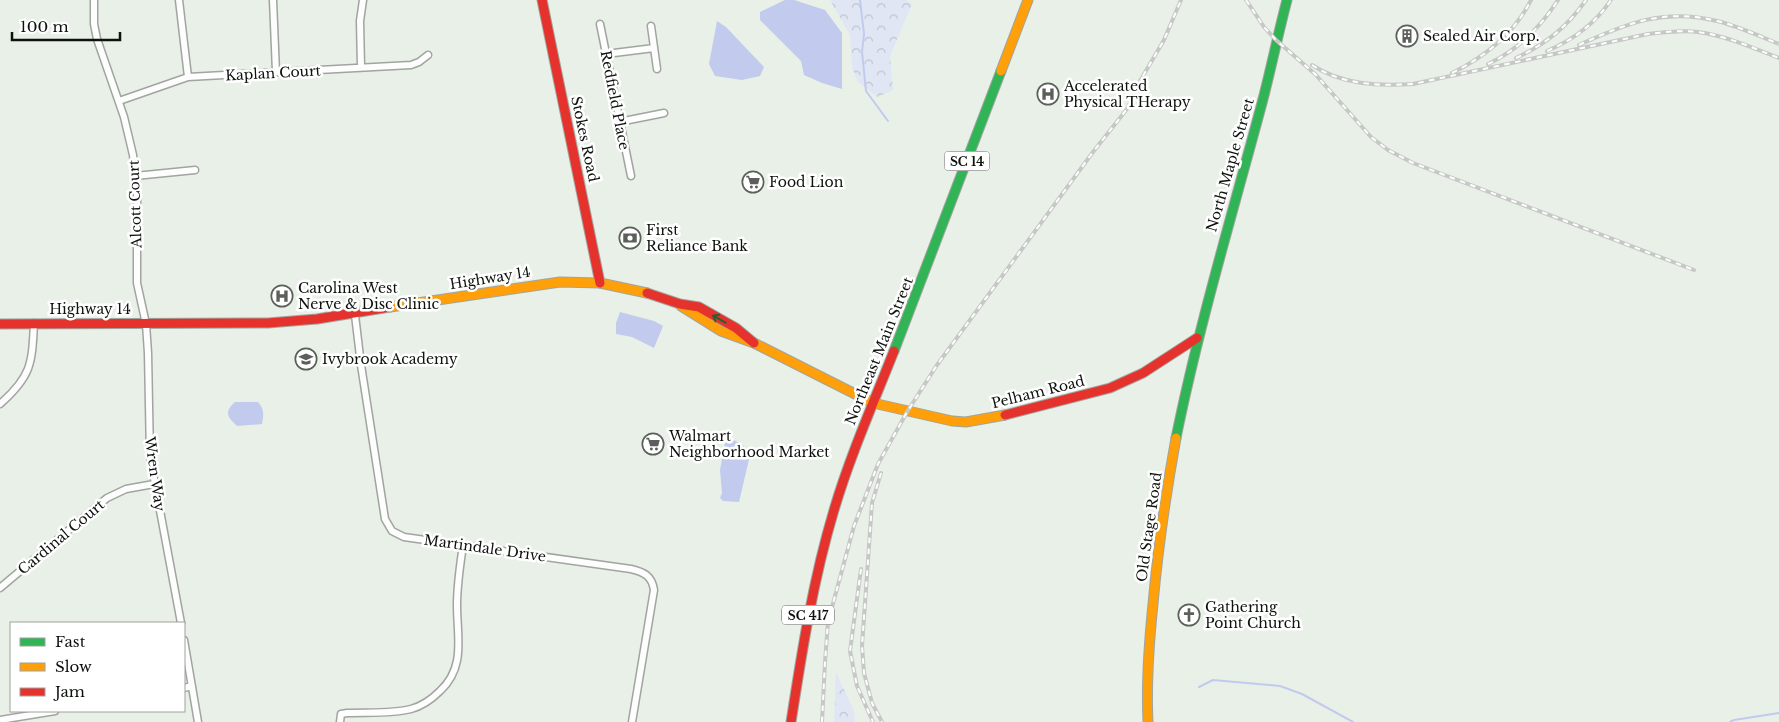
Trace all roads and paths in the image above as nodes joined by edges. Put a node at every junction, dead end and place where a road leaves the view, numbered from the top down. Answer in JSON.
{"nodes":[{"id":1,"x":94,"y":0,"type":"edge"},
{"id":2,"x":179,"y":0,"type":"edge"},
{"id":3,"x":273,"y":0,"type":"edge"},
{"id":4,"x":363,"y":0,"type":"edge"},
{"id":5,"x":542,"y":0,"type":"edge"},
{"id":6,"x":1028,"y":0,"type":"edge"},
{"id":7,"x":1287,"y":0,"type":"edge"},
{"id":8,"x":600,"y":24,"type":"dead end"},
{"id":9,"x":651,"y":26,"type":"dead end"},
{"id":10,"x":654,"y":48,"type":"junction"},
{"id":11,"x":606,"y":54,"type":"junction"},
{"id":12,"x":428,"y":55,"type":"dead end"},
{"id":13,"x":361,"y":67,"type":"junction"},
{"id":14,"x":657,"y":69,"type":"dead end"},
{"id":15,"x":276,"y":72,"type":"junction"},
{"id":16,"x":188,"y":78,"type":"junction"},
{"id":17,"x":119,"y":101,"type":"junction"},
{"id":18,"x":664,"y":113,"type":"dead end"},
{"id":19,"x":619,"y":122,"type":"junction"},
{"id":20,"x":195,"y":170,"type":"dead end"},
{"id":21,"x":135,"y":176,"type":"junction"},
{"id":22,"x":631,"y":176,"type":"dead end"},
{"id":23,"x":600,"y":283,"type":"junction"},
{"id":24,"x":355,"y":314,"type":"junction"},
{"id":25,"x":34,"y":323,"type":"junction"},
{"id":26,"x":0,"y":324,"type":"edge"},
{"id":27,"x":146,"y":324,"type":"junction"},
{"id":28,"x":1197,"y":338,"type":"junction"},
{"id":29,"x":0,"y":404,"type":"edge"},
{"id":30,"x":873,"y":404,"type":"junction"},
{"id":31,"x":154,"y":484,"type":"junction"},
{"id":32,"x":463,"y":545,"type":"junction"},
{"id":33,"x":0,"y":588,"type":"edge"},
{"id":34,"x":180,"y":622,"type":"edge"},
{"id":35,"x":185,"y":646,"type":"edge"},
{"id":36,"x":192,"y":686,"type":"junction"},
{"id":37,"x":185,"y":688,"type":"edge"},
{"id":38,"x":49,"y":712,"type":"edge"},
{"id":39,"x":0,"y":720,"type":"edge"},
{"id":40,"x":198,"y":722,"type":"edge"},
{"id":41,"x":340,"y":722,"type":"edge"},
{"id":42,"x":632,"y":722,"type":"edge"},
{"id":43,"x":791,"y":722,"type":"edge"},
{"id":44,"x":1148,"y":722,"type":"edge"}],
"edges":[{"from":1,"to":17,"type":"street","name":"Alcott Court"},
{"from":2,"to":16,"type":"street"},
{"from":3,"to":15,"type":"street"},
{"from":4,"to":13,"type":"street"},
{"from":5,"to":23,"type":"main road","name":"Stokes Road"},
{"from":6,"to":30,"type":"main road","name":"Northeast Main Street","number":"SC 14"},
{"from":7,"to":28,"type":"main road","name":"North Maple Street"},
{"from":8,"to":11,"type":"street","name":"Redfield Place"},
{"from":9,"to":10,"type":"street"},
{"from":10,"to":11,"type":"street"},
{"from":10,"to":14,"type":"street"},
{"from":11,"to":19,"type":"street","name":"Redfield Place"},
{"from":12,"to":13,"type":"street","name":"Kaplan Court"},
{"from":13,"to":15,"type":"street","name":"Kaplan Court"},
{"from":15,"to":16,"type":"street","name":"Kaplan Court"},
{"from":16,"to":17,"type":"street","name":"Kaplan Court"},
{"from":17,"to":21,"type":"street","name":"Alcott Court"},
{"from":18,"to":19,"type":"street"},
{"from":19,"to":22,"type":"street","name":"Redfield Place"},
{"from":20,"to":21,"type":"street"},
{"from":21,"to":27,"type":"street","name":"Alcott Court"},
{"from":23,"to":24,"type":"main road","name":"Highway 14"},
{"from":23,"to":30,"type":"main road","name":"Highway 14"},
{"from":24,"to":27,"type":"main road","name":"Highway 14"},
{"from":24,"to":32,"type":"street","name":"Martindale Drive"},
{"from":25,"to":26,"type":"main road","name":"Highway 14"},
{"from":25,"to":27,"type":"main road","name":"Highway 14"},
{"from":25,"to":29,"type":"street"},
{"from":27,"to":31,"type":"street","name":"Wren Way"},
{"from":28,"to":30,"type":"main road","name":"Pelham Road"},
{"from":28,"to":44,"type":"main road","name":"Old Stage Road"},
{"from":30,"to":43,"type":"main road","name":"Northeast Main Street","number":"SC 417"},
{"from":31,"to":33,"type":"street","name":"Cardinal Court"},
{"from":31,"to":34,"type":"street","name":"Wren Way"},
{"from":32,"to":41,"type":"street"},
{"from":32,"to":42,"type":"street","name":"Martindale Drive"},
{"from":35,"to":36,"type":"street"},
{"from":36,"to":37,"type":"street"},
{"from":36,"to":40,"type":"street"},
{"from":38,"to":39,"type":"street"}]}
